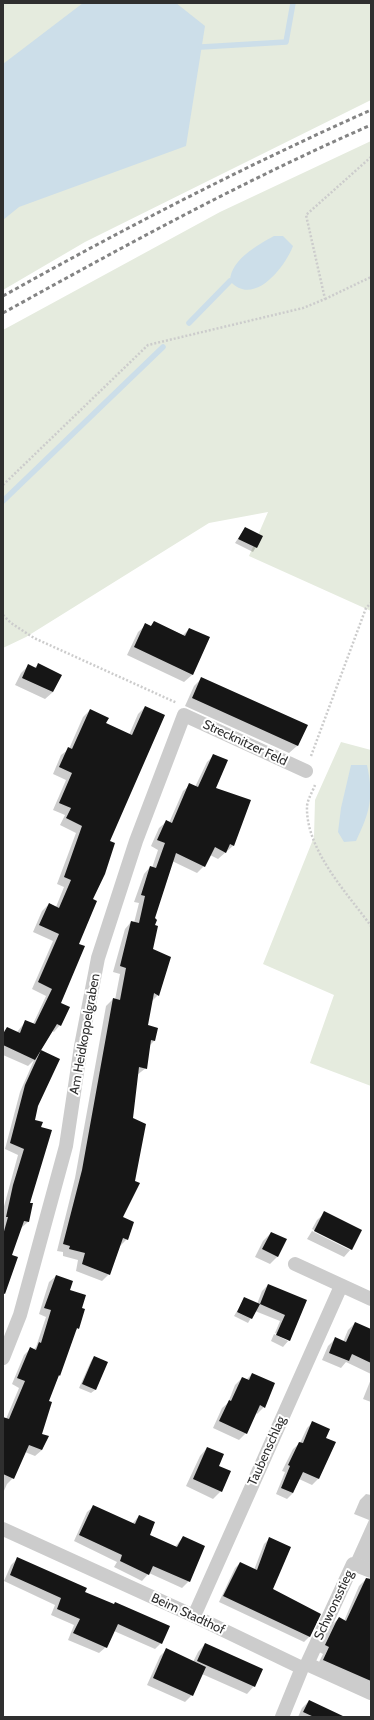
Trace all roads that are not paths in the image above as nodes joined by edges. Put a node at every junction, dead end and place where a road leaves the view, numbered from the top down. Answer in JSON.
{"nodes":[{"id":1,"x":184,"y":715,"type":"joint"},
{"id":2,"x":306,"y":771,"type":"road end"},
{"id":3,"x":295,"y":1264,"type":"dead end"},
{"id":4,"x":340,"y":1286,"type":"junction"},
{"id":5,"x":371,"y":1299,"type":"edge"},
{"id":6,"x":3,"y":1358,"type":"edge"},
{"id":7,"x":3,"y":1529,"type":"edge"},
{"id":8,"x":371,"y":1572,"type":"edge"},
{"id":9,"x":194,"y":1616,"type":"junction"},
{"id":10,"x":304,"y":1666,"type":"junction"},
{"id":11,"x":371,"y":1693,"type":"edge"},
{"id":12,"x":282,"y":1717,"type":"edge"}],
"edges":[{"from":1,"to":2,"type":"street","name":"Strecknitzer Feld"},
{"from":1,"to":6,"type":"street","name":"Am Heidkoppelgraben"},
{"from":3,"to":4,"type":"street"},
{"from":4,"to":5,"type":"street"},
{"from":4,"to":9,"type":"street","name":"Taubenschlag"},
{"from":7,"to":9,"type":"street","name":"Beim Stadthof"},
{"from":8,"to":10,"type":"street","name":"Schwonsstieg"},
{"from":9,"to":10,"type":"street","name":"Beim Stadthof"},
{"from":10,"to":11,"type":"street","name":"Beim Stadthof"},
{"from":10,"to":12,"type":"street"}]}
